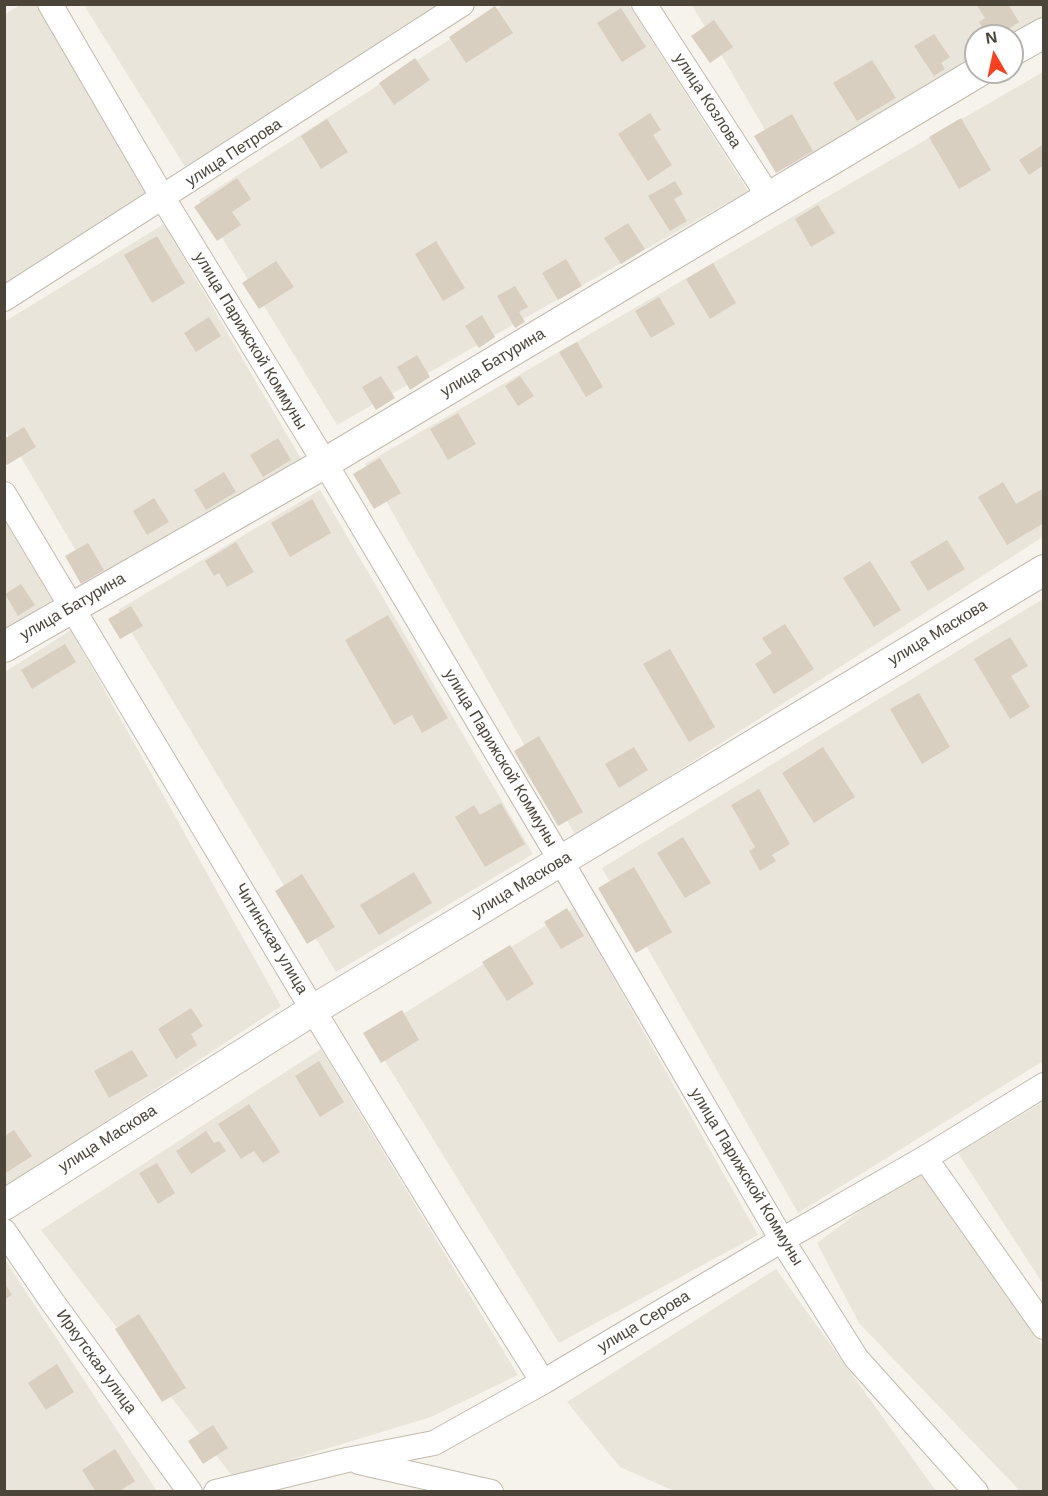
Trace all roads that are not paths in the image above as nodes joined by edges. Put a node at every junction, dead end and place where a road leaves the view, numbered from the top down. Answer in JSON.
{"nodes":[{"id":1,"x":50,"y":4,"type":"edge"},
{"id":2,"x":462,"y":4,"type":"edge"},
{"id":3,"x":644,"y":4,"type":"edge"},
{"id":4,"x":1044,"y":33,"type":"edge"},
{"id":5,"x":1024,"y":44,"type":"edge"},
{"id":6,"x":964,"y":80,"type":"edge"},
{"id":7,"x":769,"y":197,"type":"junction"},
{"id":8,"x":164,"y":198,"type":"junction"},
{"id":9,"x":4,"y":299,"type":"edge"},
{"id":10,"x":325,"y":464,"type":"junction"},
{"id":11,"x":4,"y":494,"type":"edge"},
{"id":12,"x":1044,"y":570,"type":"edge"},
{"id":13,"x":72,"y":607,"type":"junction"},
{"id":14,"x":4,"y":647,"type":"edge"},
{"id":15,"x":561,"y":861,"type":"junction"},
{"id":16,"x":313,"y":1010,"type":"junction"},
{"id":17,"x":1044,"y":1084,"type":"edge"},
{"id":18,"x":925,"y":1158,"type":"junction"},
{"id":19,"x":4,"y":1205,"type":"edge"},
{"id":20,"x":4,"y":1230,"type":"edge"},
{"id":21,"x":782,"y":1240,"type":"junction"},
{"id":22,"x":1044,"y":1327,"type":"edge"},
{"id":23,"x":543,"y":1382,"type":"junction"},
{"id":24,"x":347,"y":1460,"type":"junction"},
{"id":25,"x":190,"y":1491,"type":"edge"},
{"id":26,"x":216,"y":1491,"type":"edge"},
{"id":27,"x":491,"y":1491,"type":"edge"},
{"id":28,"x":976,"y":1491,"type":"edge"}],
"edges":[{"from":1,"to":8,"type":"street","name":"улица Парижской Коммуны"},
{"from":2,"to":8,"type":"street","name":"улица Петрова"},
{"from":3,"to":7,"type":"street","name":"улица Козлова"},
{"from":4,"to":5,"type":"street"},
{"from":6,"to":7,"type":"street","name":"улица Батурина"},
{"from":7,"to":10,"type":"street","name":"улица Батурина"},
{"from":8,"to":9,"type":"street","name":"улица Петрова"},
{"from":8,"to":10,"type":"street","name":"улица Парижской Коммуны"},
{"from":10,"to":13,"type":"street","name":"улица Батурина"},
{"from":10,"to":15,"type":"street","name":"улица Парижской Коммуны"},
{"from":11,"to":13,"type":"street","name":"Читинская улица"},
{"from":12,"to":15,"type":"street","name":"улица Маскова"},
{"from":13,"to":14,"type":"street","name":"улица Батурина"},
{"from":13,"to":16,"type":"street","name":"Читинская улица"},
{"from":15,"to":16,"type":"street","name":"улица Маскова"},
{"from":15,"to":21,"type":"street","name":"улица Парижской Коммуны"},
{"from":16,"to":19,"type":"street","name":"улица Маскова"},
{"from":16,"to":23,"type":"street","name":"Читинская улица"},
{"from":17,"to":18,"type":"street","name":"улица Серова"},
{"from":18,"to":21,"type":"street","name":"улица Серова"},
{"from":18,"to":22,"type":"street"},
{"from":20,"to":25,"type":"street","name":"Иркутская улица"},
{"from":21,"to":23,"type":"street","name":"улица Серова"},
{"from":21,"to":28,"type":"street","name":"улица Парижской Коммуны"},
{"from":23,"to":24,"type":"street","name":"улица Серова"},
{"from":24,"to":26,"type":"street","name":"улица Серова"},
{"from":24,"to":27,"type":"street"}]}
